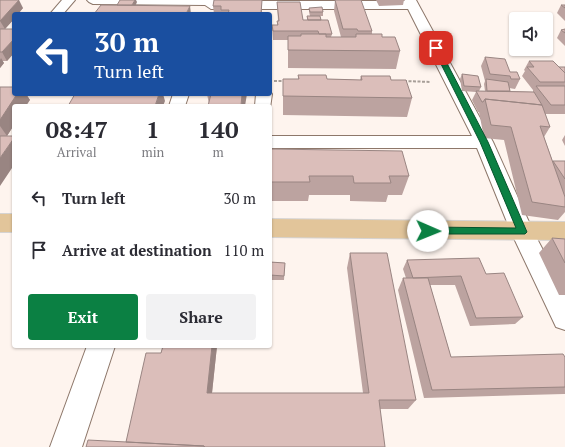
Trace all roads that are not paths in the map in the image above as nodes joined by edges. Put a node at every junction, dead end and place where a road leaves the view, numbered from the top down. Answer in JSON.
{"nodes":[{"id":1,"x":69,"y":0,"type":"edge"},
{"id":2,"x":93,"y":0,"type":"edge"},
{"id":3,"x":411,"y":3,"type":"edge"},
{"id":4,"x":211,"y":5,"type":"edge"},
{"id":5,"x":58,"y":12,"type":"edge"},
{"id":6,"x":272,"y":142,"type":"edge"},
{"id":7,"x":484,"y":142,"type":"junction"},
{"id":8,"x":12,"y":223,"type":"edge"},
{"id":9,"x":0,"y":224,"type":"edge"},
{"id":10,"x":272,"y":228,"type":"edge"},
{"id":11,"x":565,"y":231,"type":"edge"},
{"id":12,"x":522,"y":232,"type":"junction"},
{"id":13,"x":565,"y":318,"type":"edge"},
{"id":14,"x":100,"y":348,"type":"edge"},
{"id":15,"x":66,"y":447,"type":"edge"}],
"edges":[{"from":1,"to":5,"type":"street"},
{"from":2,"to":4,"type":"street"},
{"from":3,"to":4,"type":"street"},
{"from":3,"to":7,"type":"street"},
{"from":6,"to":7,"type":"street"},
{"from":7,"to":12,"type":"street"},
{"from":8,"to":9,"type":"main road"},
{"from":10,"to":12,"type":"main road"},
{"from":11,"to":12,"type":"main road"},
{"from":12,"to":13,"type":"street"},
{"from":14,"to":15,"type":"street"}]}
